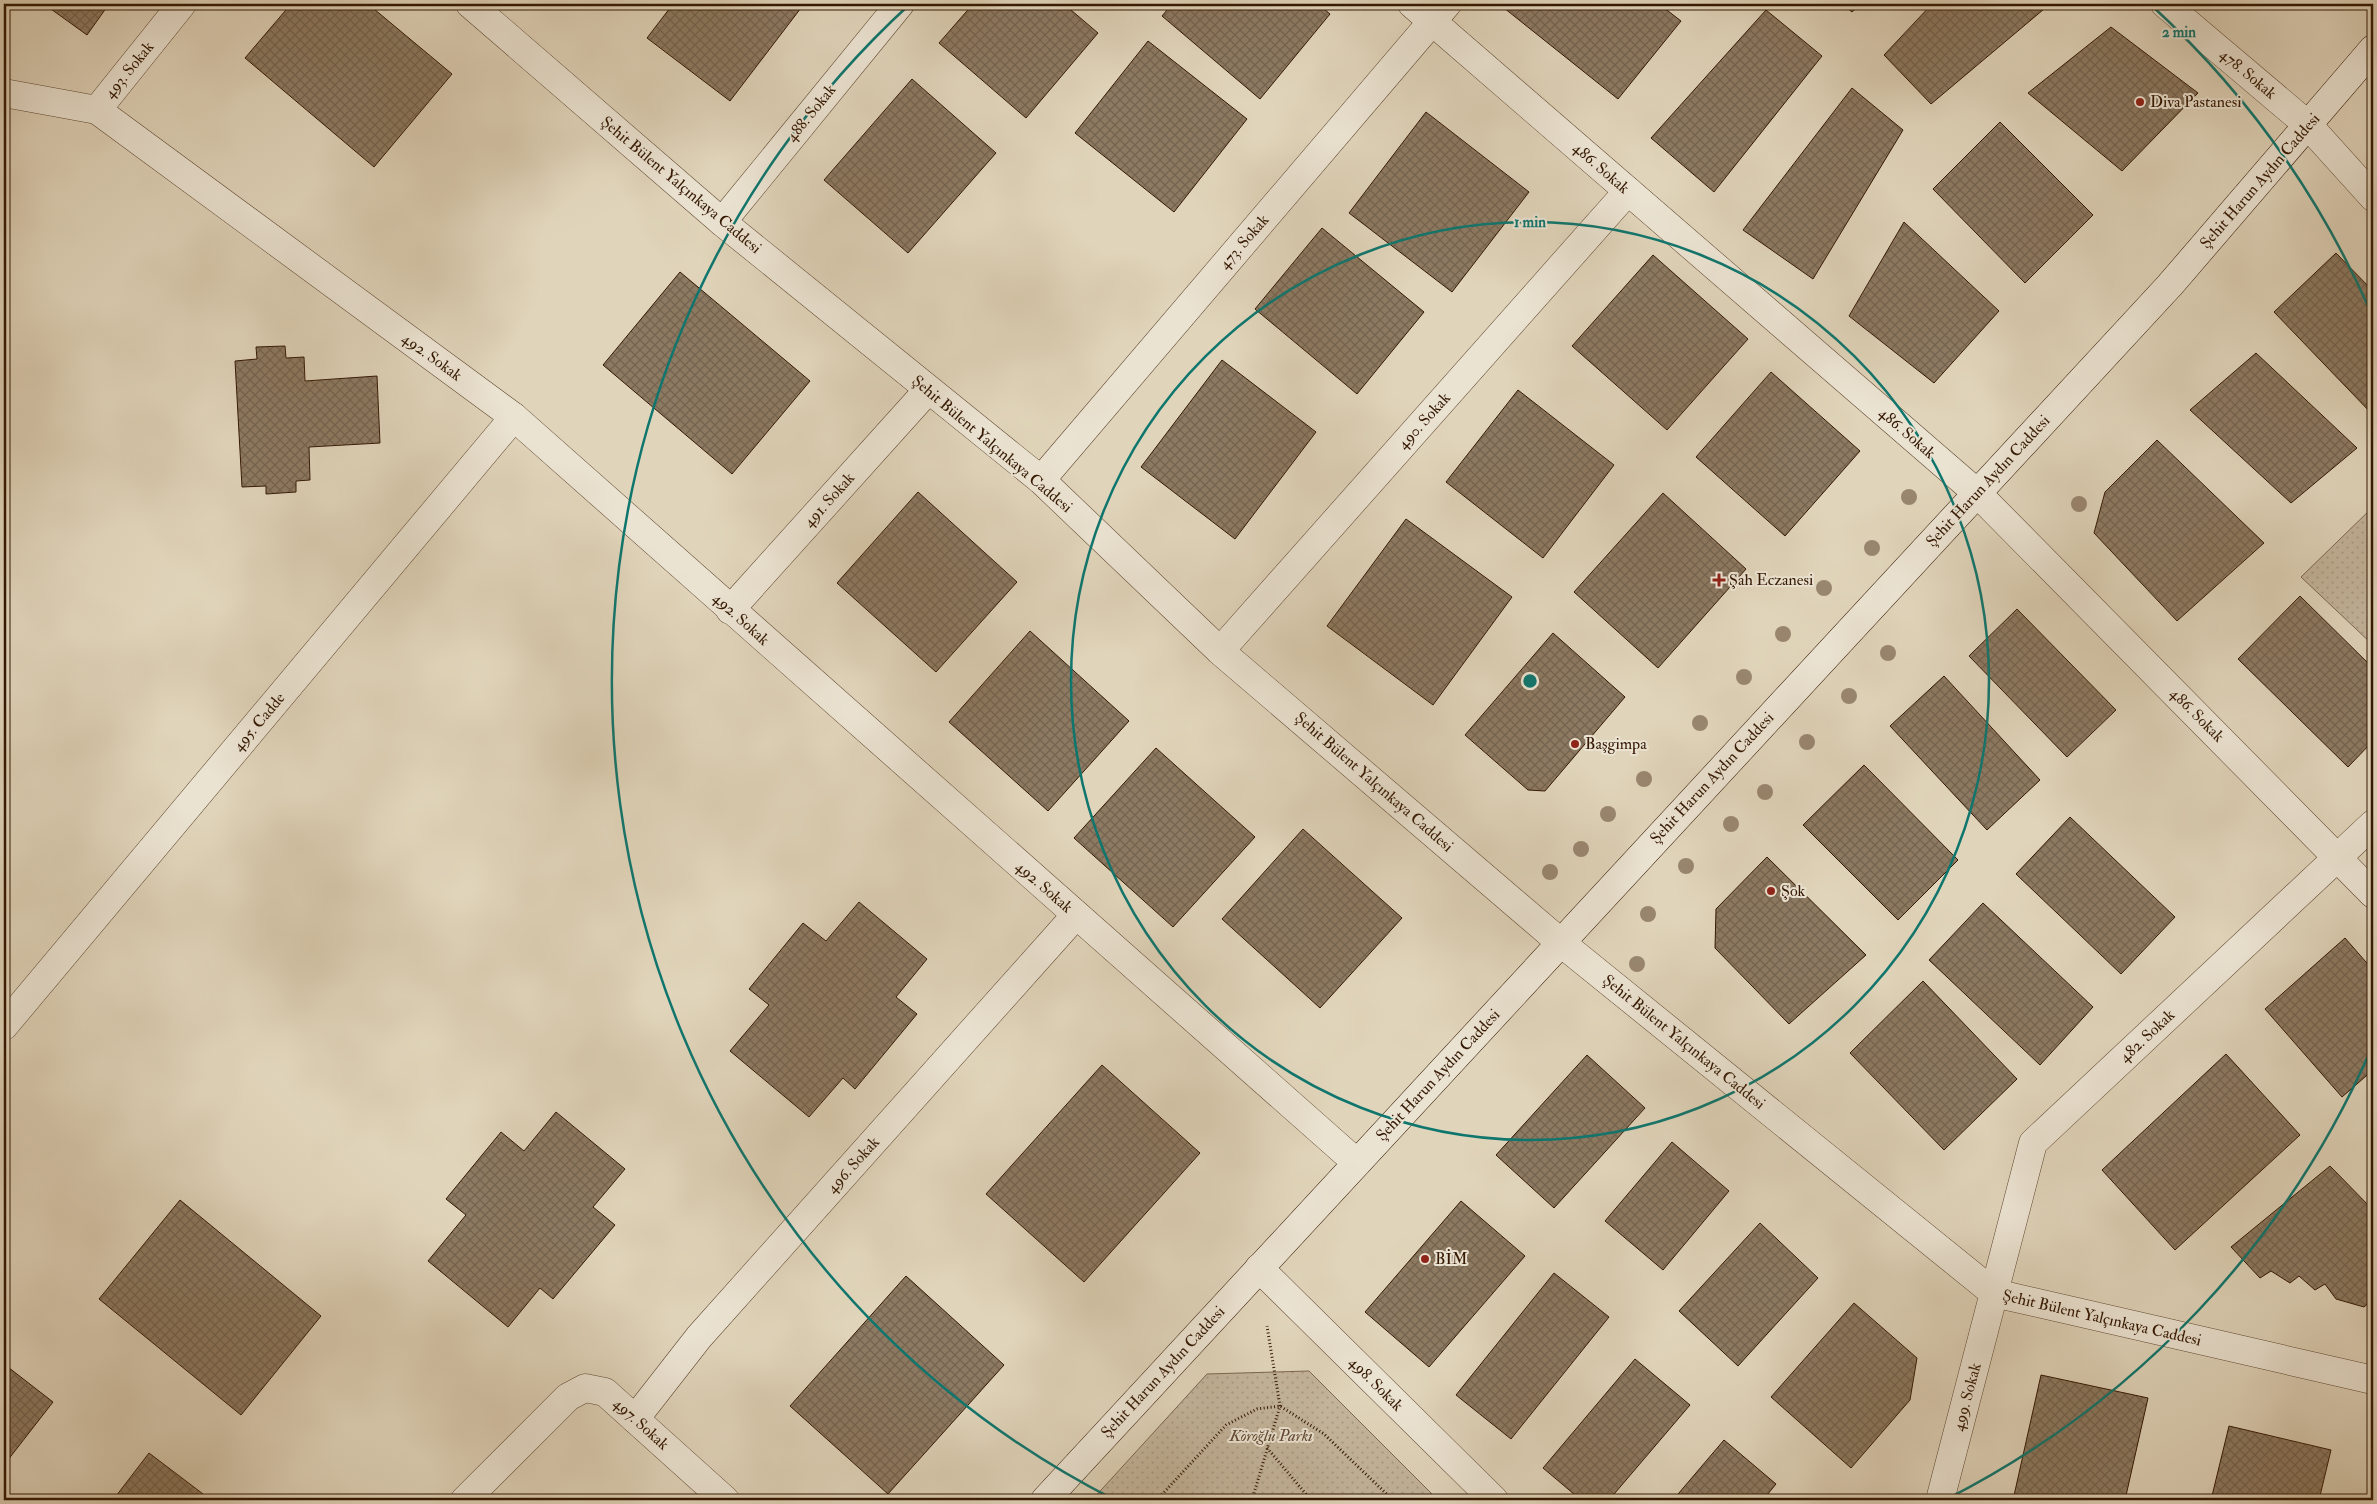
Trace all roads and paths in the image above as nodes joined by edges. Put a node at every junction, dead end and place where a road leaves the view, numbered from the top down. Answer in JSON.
{"nodes":[{"id":1,"x":182,"y":4,"type":"edge"},
{"id":2,"x":470,"y":4,"type":"edge"},
{"id":3,"x":900,"y":4,"type":"edge"},
{"id":4,"x":1412,"y":4,"type":"edge"},
{"id":5,"x":2165,"y":4,"type":"edge"},
{"id":6,"x":1440,"y":13,"type":"edge"},
{"id":7,"x":2373,"y":49,"type":"edge"},
{"id":8,"x":4,"y":93,"type":"edge"},
{"id":9,"x":97,"y":110,"type":"junction"},
{"id":10,"x":2308,"y":125,"type":"junction"},
{"id":11,"x":1628,"y":192,"type":"junction"},
{"id":12,"x":2373,"y":197,"type":"edge"},
{"id":13,"x":722,"y":222,"type":"junction"},
{"id":14,"x":928,"y":390,"type":"junction"},
{"id":15,"x":514,"y":417,"type":"junction"},
{"id":16,"x":1041,"y":480,"type":"junction"},
{"id":17,"x":1977,"y":493,"type":"junction"},
{"id":18,"x":730,"y":610,"type":"junction"},
{"id":19,"x":1220,"y":651,"type":"junction"},
{"id":20,"x":2373,"y":824,"type":"edge"},
{"id":21,"x":2338,"y":857,"type":"junction"},
{"id":22,"x":2373,"y":894,"type":"edge"},
{"id":23,"x":1076,"y":915,"type":"junction"},
{"id":24,"x":1560,"y":942,"type":"junction"},
{"id":25,"x":4,"y":1026,"type":"edge"},
{"id":26,"x":1356,"y":1163,"type":"junction"},
{"id":27,"x":1259,"y":1268,"type":"junction"},
{"id":28,"x":1994,"y":1293,"type":"junction"},
{"id":29,"x":2373,"y":1380,"type":"edge"},
{"id":30,"x":1280,"y":1406,"type":"junction"},
{"id":31,"x":635,"y":1419,"type":"junction"},
{"id":32,"x":1267,"y":1447,"type":"junction"},
{"id":33,"x":465,"y":1500,"type":"edge"},
{"id":34,"x":725,"y":1500,"type":"edge"},
{"id":35,"x":1045,"y":1500,"type":"edge"},
{"id":36,"x":1157,"y":1500,"type":"edge"},
{"id":37,"x":1252,"y":1500,"type":"edge"},
{"id":38,"x":1311,"y":1500,"type":"edge"},
{"id":39,"x":1393,"y":1500,"type":"edge"},
{"id":40,"x":1494,"y":1500,"type":"edge"},
{"id":41,"x":1940,"y":1500,"type":"edge"}],
"edges":[{"from":1,"to":9,"type":"street","name":"493. Sokak"},
{"from":2,"to":13,"type":"street","name":"Şehit Bülent Yalçınkaya Caddesi"},
{"from":3,"to":13,"type":"street","name":"488. Sokak"},
{"from":4,"to":6,"type":"street","name":"486. Sokak"},
{"from":5,"to":10,"type":"street","name":"478. Sokak"},
{"from":6,"to":11,"type":"street","name":"486. Sokak"},
{"from":6,"to":16,"type":"street","name":"473. Sokak"},
{"from":7,"to":10,"type":"street","name":"Şehit Harun Aydın Caddesi"},
{"from":8,"to":9,"type":"street","name":"493. Sokak"},
{"from":9,"to":15,"type":"street","name":"492. Sokak"},
{"from":10,"to":12,"type":"street","name":"478. Sokak"},
{"from":10,"to":17,"type":"street","name":"Şehit Harun Aydın Caddesi"},
{"from":11,"to":17,"type":"street","name":"486. Sokak"},
{"from":11,"to":19,"type":"street","name":"490. Sokak"},
{"from":13,"to":14,"type":"street","name":"Şehit Bülent Yalçınkaya Caddesi"},
{"from":14,"to":16,"type":"street","name":"Şehit Bülent Yalçınkaya Caddesi"},
{"from":14,"to":18,"type":"street","name":"491. Sokak"},
{"from":15,"to":18,"type":"street","name":"492. Sokak"},
{"from":15,"to":25,"type":"street","name":"495. Cadde"},
{"from":16,"to":19,"type":"street","name":"Şehit Bülent Yalçınkaya Caddesi"},
{"from":17,"to":21,"type":"street","name":"486. Sokak"},
{"from":17,"to":24,"type":"street","name":"Şehit Harun Aydın Caddesi"},
{"from":18,"to":23,"type":"street","name":"492. Sokak"},
{"from":19,"to":24,"type":"street","name":"Şehit Bülent Yalçınkaya Caddesi"},
{"from":20,"to":21,"type":"street","name":"482. Sokak"},
{"from":21,"to":22,"type":"street","name":"486. Sokak"},
{"from":21,"to":28,"type":"street","name":"482. Sokak"},
{"from":23,"to":26,"type":"street","name":"492. Sokak"},
{"from":23,"to":31,"type":"street","name":"496. Sokak"},
{"from":24,"to":26,"type":"street","name":"Şehit Harun Aydın Caddesi"},
{"from":24,"to":28,"type":"street","name":"Şehit Bülent Yalçınkaya Caddesi"},
{"from":26,"to":27,"type":"street","name":"Şehit Harun Aydın Caddesi"},
{"from":27,"to":30,"type":"path"},
{"from":27,"to":35,"type":"street","name":"Şehit Harun Aydın Caddesi"},
{"from":27,"to":40,"type":"street","name":"498. Sokak"},
{"from":28,"to":29,"type":"street","name":"Şehit Bülent Yalçınkaya Caddesi"},
{"from":28,"to":41,"type":"street","name":"499. Sokak"},
{"from":30,"to":32,"type":"path"},
{"from":30,"to":36,"type":"path"},
{"from":30,"to":39,"type":"path"},
{"from":31,"to":33,"type":"street","name":"497. Sokak"},
{"from":31,"to":34,"type":"street","name":"497. Sokak"},
{"from":32,"to":37,"type":"path"},
{"from":32,"to":38,"type":"path"}]}
